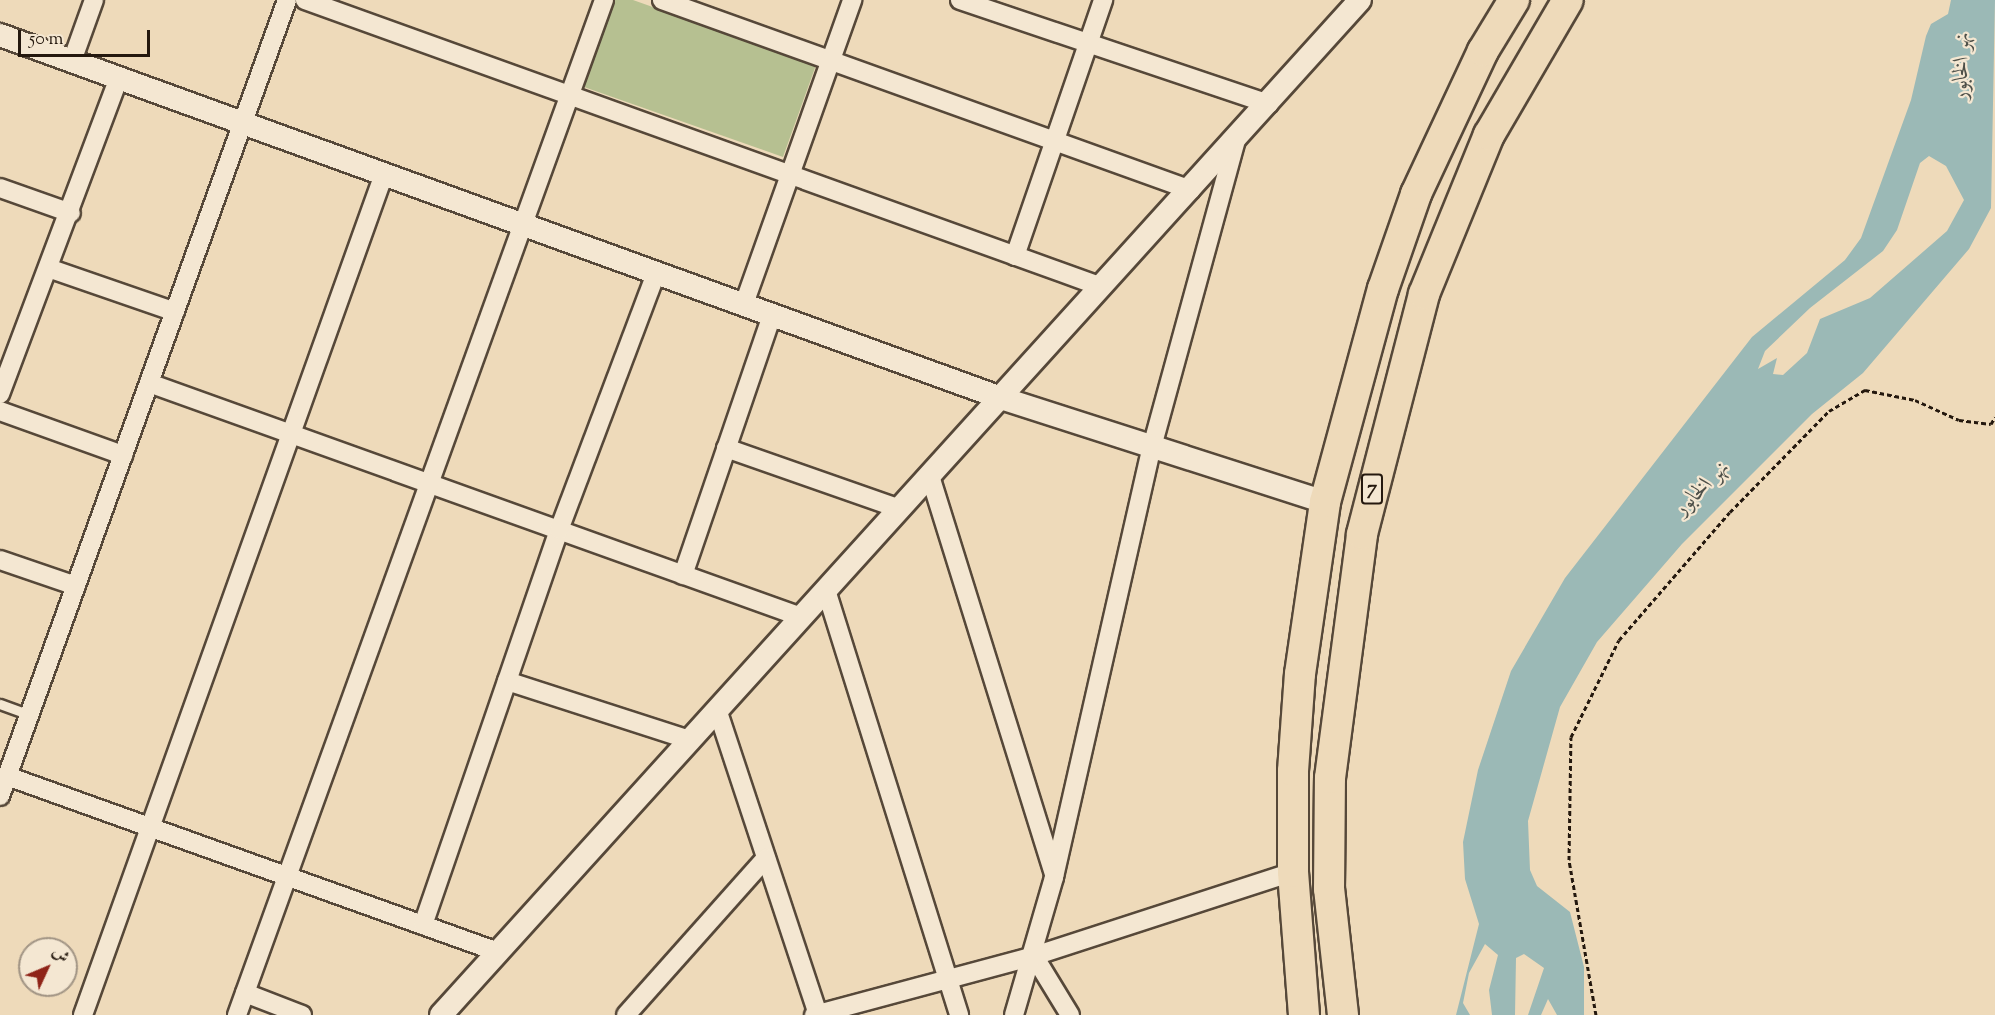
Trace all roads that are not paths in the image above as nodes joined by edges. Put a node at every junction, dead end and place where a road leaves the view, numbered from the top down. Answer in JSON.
{"nodes":[{"id":1,"x":94,"y":0,"type":"edge"},
{"id":2,"x":288,"y":0,"type":"edge"},
{"id":3,"x":305,"y":0,"type":"edge"},
{"id":4,"x":604,"y":0,"type":"edge"},
{"id":5,"x":662,"y":0,"type":"edge"},
{"id":6,"x":852,"y":0,"type":"edge"},
{"id":7,"x":960,"y":0,"type":"edge"},
{"id":8,"x":1103,"y":0,"type":"edge"},
{"id":9,"x":1360,"y":0,"type":"edge"},
{"id":10,"x":1514,"y":0,"type":"edge"},
{"id":11,"x":1568,"y":0,"type":"edge"},
{"id":12,"x":0,"y":35,"type":"edge"},
{"id":13,"x":1088,"y":47,"type":"junction"},
{"id":14,"x":72,"y":61,"type":"junction"},
{"id":15,"x":830,"y":61,"type":"junction"},
{"id":16,"x":119,"y":78,"type":"junction"},
{"id":17,"x":570,"y":98,"type":"junction"},
{"id":18,"x":1269,"y":104,"type":"junction"},
{"id":19,"x":243,"y":123,"type":"junction"},
{"id":20,"x":1236,"y":140,"type":"junction"},
{"id":21,"x":1055,"y":141,"type":"junction"},
{"id":22,"x":384,"y":174,"type":"junction"},
{"id":23,"x":789,"y":176,"type":"junction"},
{"id":24,"x":0,"y":188,"type":"edge"},
{"id":25,"x":1191,"y":190,"type":"junction"},
{"id":26,"x":71,"y":213,"type":"junction"},
{"id":27,"x":526,"y":225,"type":"junction"},
{"id":28,"x":1015,"y":256,"type":"junction"},
{"id":29,"x":51,"y":269,"type":"junction"},
{"id":30,"x":656,"y":273,"type":"junction"},
{"id":31,"x":1102,"y":287,"type":"junction"},
{"id":32,"x":744,"y":304,"type":"junction"},
{"id":33,"x":175,"y":312,"type":"junction"},
{"id":34,"x":772,"y":315,"type":"junction"},
{"id":35,"x":149,"y":383,"type":"junction"},
{"id":36,"x":0,"y":394,"type":"edge"},
{"id":37,"x":1001,"y":398,"type":"junction"},
{"id":38,"x":0,"y":411,"type":"edge"},
{"id":39,"x":295,"y":435,"type":"junction"},
{"id":40,"x":1152,"y":447,"type":"junction"},
{"id":41,"x":726,"y":448,"type":"junction"},
{"id":42,"x":123,"y":455,"type":"junction"},
{"id":43,"x":930,"y":476,"type":"junction"},
{"id":44,"x":432,"y":484,"type":"junction"},
{"id":45,"x":1325,"y":502,"type":"junction"},
{"id":46,"x":900,"y":509,"type":"junction"},
{"id":47,"x":559,"y":530,"type":"junction"},
{"id":48,"x":0,"y":560,"type":"edge"},
{"id":49,"x":683,"y":575,"type":"junction"},
{"id":50,"x":76,"y":586,"type":"junction"},
{"id":51,"x":826,"y":590,"type":"junction"},
{"id":52,"x":801,"y":617,"type":"junction"},
{"id":53,"x":507,"y":681,"type":"junction"},
{"id":54,"x":0,"y":704,"type":"edge"},
{"id":55,"x":717,"y":709,"type":"junction"},
{"id":56,"x":30,"y":714,"type":"junction"},
{"id":57,"x":690,"y":740,"type":"junction"},
{"id":58,"x":7,"y":776,"type":"junction"},
{"id":59,"x":0,"y":796,"type":"edge"},
{"id":60,"x":153,"y":828,"type":"junction"},
{"id":61,"x":766,"y":858,"type":"junction"},
{"id":62,"x":1293,"y":872,"type":"junction"},
{"id":63,"x":289,"y":876,"type":"junction"},
{"id":64,"x":1054,"y":876,"type":"junction"},
{"id":65,"x":423,"y":925,"type":"junction"},
{"id":66,"x":498,"y":951,"type":"junction"},
{"id":67,"x":1034,"y":956,"type":"junction"},
{"id":68,"x":946,"y":980,"type":"junction"},
{"id":69,"x":245,"y":993,"type":"junction"},
{"id":70,"x":450,"y":1012,"type":"edge"},
{"id":71,"x":83,"y":1015,"type":"edge"},
{"id":72,"x":237,"y":1015,"type":"edge"},
{"id":73,"x":302,"y":1015,"type":"edge"},
{"id":74,"x":626,"y":1015,"type":"edge"},
{"id":75,"x":816,"y":1015,"type":"edge"},
{"id":76,"x":958,"y":1015,"type":"edge"},
{"id":77,"x":1014,"y":1015,"type":"edge"},
{"id":78,"x":1070,"y":1015,"type":"edge"},
{"id":79,"x":1304,"y":1015,"type":"edge"},
{"id":80,"x":1343,"y":1015,"type":"edge"}],
"edges":[{"from":1,"to":14,"type":"street"},
{"from":2,"to":19,"type":"street"},
{"from":3,"to":17,"type":"street"},
{"from":4,"to":17,"type":"street"},
{"from":5,"to":15,"type":"street"},
{"from":6,"to":15,"type":"street"},
{"from":7,"to":13,"type":"street"},
{"from":8,"to":13,"type":"street"},
{"from":9,"to":18,"type":"street"},
{"from":10,"to":45,"type":"highway","number":"7"},
{"from":11,"to":80,"type":"highway","number":"7"},
{"from":12,"to":14,"type":"street"},
{"from":13,"to":18,"type":"street"},
{"from":13,"to":21,"type":"street"},
{"from":14,"to":16,"type":"street"},
{"from":15,"to":21,"type":"street"},
{"from":15,"to":23,"type":"street"},
{"from":16,"to":19,"type":"street"},
{"from":16,"to":26,"type":"street"},
{"from":17,"to":23,"type":"street"},
{"from":17,"to":27,"type":"street"},
{"from":18,"to":20,"type":"street"},
{"from":19,"to":22,"type":"street"},
{"from":19,"to":33,"type":"street"},
{"from":20,"to":25,"type":"street"},
{"from":20,"to":40,"type":"street"},
{"from":21,"to":25,"type":"street"},
{"from":21,"to":28,"type":"street"},
{"from":22,"to":27,"type":"street"},
{"from":22,"to":39,"type":"street"},
{"from":23,"to":28,"type":"street"},
{"from":23,"to":32,"type":"street"},
{"from":24,"to":26,"type":"street"},
{"from":25,"to":31,"type":"street"},
{"from":26,"to":29,"type":"street"},
{"from":27,"to":30,"type":"street"},
{"from":27,"to":44,"type":"street"},
{"from":28,"to":31,"type":"street"},
{"from":29,"to":33,"type":"street"},
{"from":29,"to":36,"type":"street"},
{"from":30,"to":32,"type":"street"},
{"from":30,"to":47,"type":"street"},
{"from":31,"to":37,"type":"street"},
{"from":32,"to":34,"type":"street"},
{"from":33,"to":35,"type":"street"},
{"from":34,"to":37,"type":"street"},
{"from":34,"to":41,"type":"street"},
{"from":35,"to":39,"type":"street"},
{"from":35,"to":42,"type":"street"},
{"from":37,"to":40,"type":"street"},
{"from":37,"to":43,"type":"street"},
{"from":38,"to":42,"type":"street"},
{"from":39,"to":44,"type":"street"},
{"from":39,"to":60,"type":"street"},
{"from":40,"to":45,"type":"street"},
{"from":40,"to":64,"type":"street"},
{"from":41,"to":46,"type":"street"},
{"from":41,"to":49,"type":"street"},
{"from":42,"to":50,"type":"street"},
{"from":43,"to":46,"type":"street"},
{"from":43,"to":64,"type":"street"},
{"from":44,"to":47,"type":"street"},
{"from":44,"to":63,"type":"street"},
{"from":45,"to":62,"type":"highway","number":"7"},
{"from":46,"to":51,"type":"street"},
{"from":47,"to":49,"type":"street"},
{"from":47,"to":53,"type":"street"},
{"from":48,"to":50,"type":"street"},
{"from":49,"to":52,"type":"street"},
{"from":50,"to":56,"type":"street"},
{"from":51,"to":52,"type":"street"},
{"from":51,"to":68,"type":"street"},
{"from":52,"to":55,"type":"street"},
{"from":53,"to":57,"type":"street"},
{"from":53,"to":65,"type":"street"},
{"from":54,"to":56,"type":"lane"},
{"from":55,"to":57,"type":"street"},
{"from":55,"to":61,"type":"street"},
{"from":56,"to":58,"type":"street"},
{"from":57,"to":66,"type":"street"},
{"from":58,"to":59,"type":"street"},
{"from":58,"to":60,"type":"street"},
{"from":60,"to":63,"type":"street"},
{"from":60,"to":71,"type":"street"},
{"from":61,"to":74,"type":"street"},
{"from":61,"to":75,"type":"street"},
{"from":62,"to":67,"type":"street"},
{"from":62,"to":79,"type":"highway","number":"7"},
{"from":63,"to":65,"type":"street"},
{"from":63,"to":69,"type":"street"},
{"from":64,"to":67,"type":"street"},
{"from":65,"to":66,"type":"street"},
{"from":66,"to":70,"type":"street"},
{"from":67,"to":68,"type":"street"},
{"from":67,"to":77,"type":"street"},
{"from":67,"to":78,"type":"street"},
{"from":68,"to":75,"type":"street"},
{"from":68,"to":76,"type":"street"},
{"from":69,"to":72,"type":"street"},
{"from":69,"to":73,"type":"street"}]}
